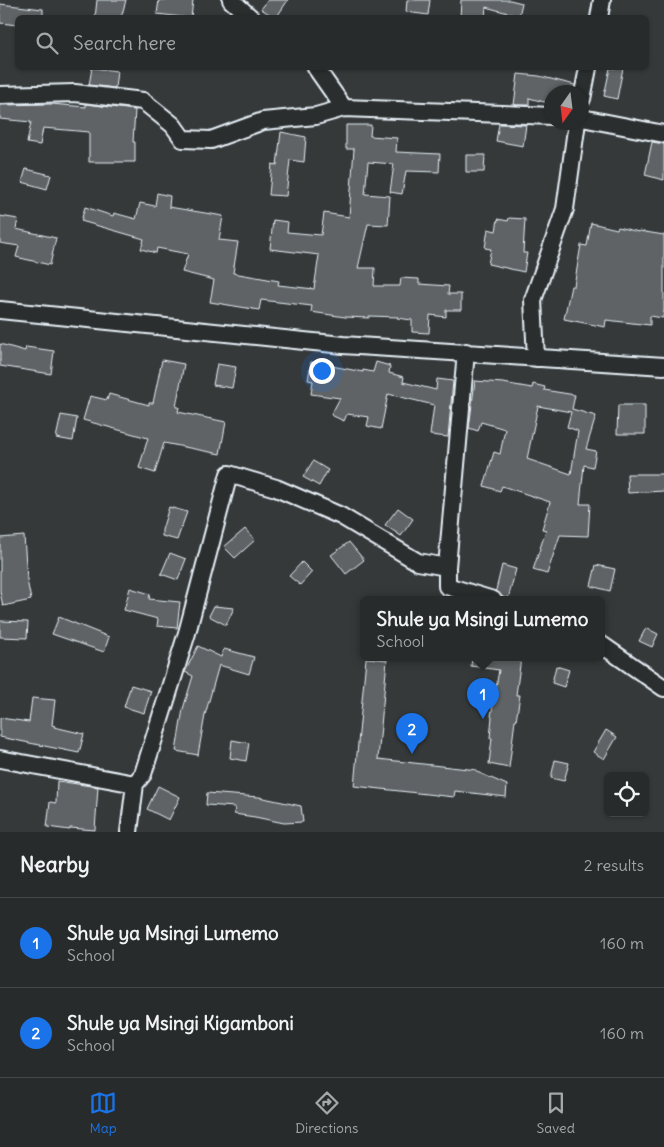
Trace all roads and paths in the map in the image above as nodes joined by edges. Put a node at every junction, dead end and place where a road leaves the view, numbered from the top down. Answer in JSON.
{"nodes":[{"id":1,"x":231,"y":0,"type":"edge"},
{"id":2,"x":602,"y":0,"type":"edge"},
{"id":3,"x":248,"y":15,"type":"edge"},
{"id":4,"x":600,"y":15,"type":"edge"},
{"id":5,"x":317,"y":70,"type":"edge"},
{"id":6,"x":588,"y":70,"type":"edge"},
{"id":7,"x":585,"y":85,"type":"edge"},
{"id":8,"x":0,"y":95,"type":"edge"},
{"id":9,"x":344,"y":108,"type":"junction"},
{"id":10,"x":544,"y":116,"type":"edge"},
{"id":11,"x":589,"y":119,"type":"edge"},
{"id":12,"x":576,"y":130,"type":"edge"},
{"id":13,"x":664,"y":134,"type":"edge"},
{"id":14,"x":0,"y":310,"type":"edge"},
{"id":15,"x":466,"y":352,"type":"junction"},
{"id":16,"x":536,"y":358,"type":"junction"},
{"id":17,"x":664,"y":366,"type":"edge"},
{"id":18,"x":447,"y":567,"type":"junction"},
{"id":19,"x":480,"y":596,"type":"edge"},
{"id":20,"x":605,"y":647,"type":"edge"},
{"id":21,"x":664,"y":688,"type":"edge"},
{"id":22,"x":0,"y":759,"type":"edge"},
{"id":23,"x":136,"y":784,"type":"junction"},
{"id":24,"x":129,"y":832,"type":"edge"}],
"edges":[{"from":1,"to":3,"type":"street"},
{"from":2,"to":4,"type":"street"},
{"from":5,"to":9,"type":"street"},
{"from":6,"to":7,"type":"street"},
{"from":8,"to":9,"type":"street"},
{"from":9,"to":10,"type":"street"},
{"from":11,"to":13,"type":"street"},
{"from":12,"to":16,"type":"street"},
{"from":14,"to":15,"type":"street"},
{"from":15,"to":16,"type":"street"},
{"from":15,"to":18,"type":"street"},
{"from":16,"to":17,"type":"street"},
{"from":18,"to":19,"type":"street"},
{"from":18,"to":23,"type":"street"},
{"from":20,"to":21,"type":"street"},
{"from":22,"to":23,"type":"street"},
{"from":23,"to":24,"type":"street"}]}
